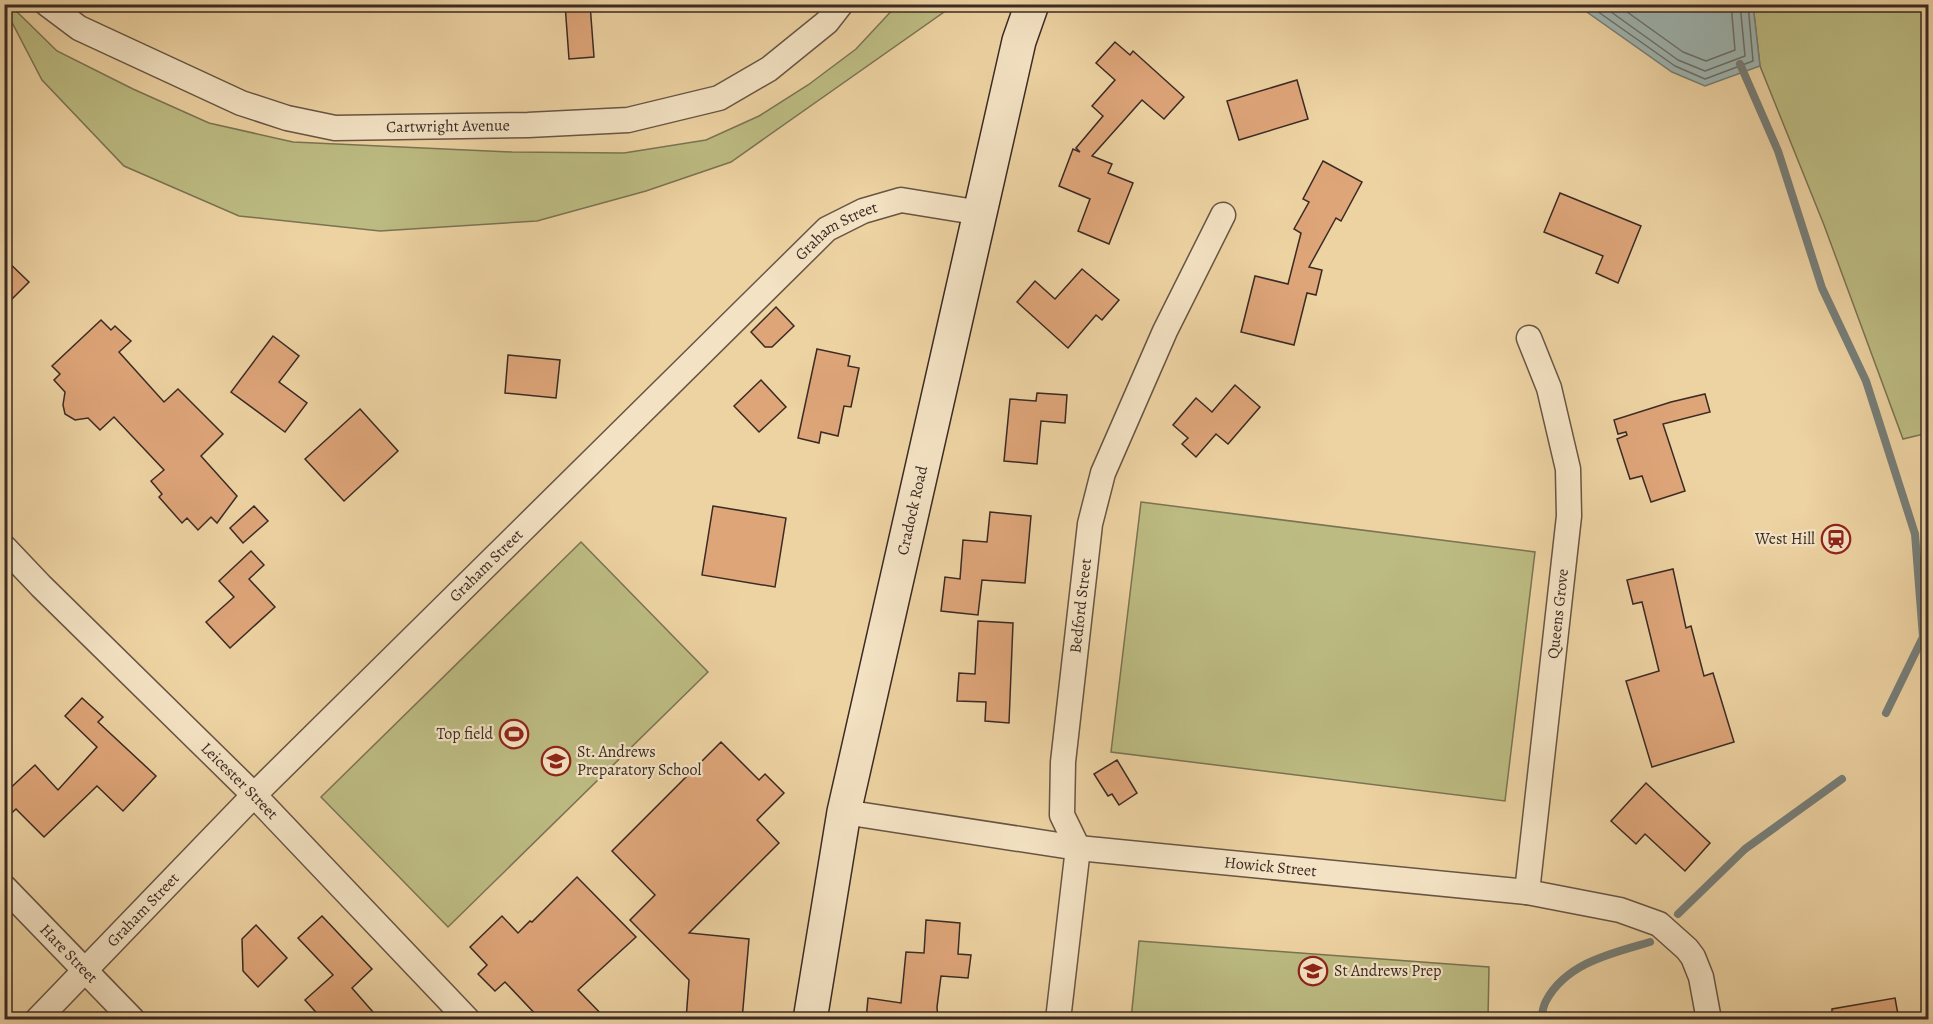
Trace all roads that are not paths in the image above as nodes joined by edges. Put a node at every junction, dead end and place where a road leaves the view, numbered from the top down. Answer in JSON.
{"nodes":[{"id":1,"x":47,"y":4,"type":"edge"},
{"id":2,"x":841,"y":4,"type":"edge"},
{"id":3,"x":1032,"y":4,"type":"edge"},
{"id":4,"x":981,"y":213,"type":"junction"},
{"id":5,"x":1223,"y":215,"type":"dead end"},
{"id":6,"x":1529,"y":338,"type":"dead end"},
{"id":7,"x":4,"y":547,"type":"edge"},
{"id":8,"x":254,"y":795,"type":"junction"},
{"id":9,"x":844,"y":812,"type":"junction"},
{"id":10,"x":1078,"y":848,"type":"junction"},
{"id":11,"x":4,"y":887,"type":"edge"},
{"id":12,"x":1527,"y":892,"type":"junction"},
{"id":13,"x":85,"y":970,"type":"junction"},
{"id":14,"x":37,"y":1020,"type":"edge"},
{"id":15,"x":133,"y":1020,"type":"edge"},
{"id":16,"x":468,"y":1020,"type":"edge"},
{"id":17,"x":810,"y":1020,"type":"edge"},
{"id":18,"x":1058,"y":1020,"type":"edge"},
{"id":19,"x":1709,"y":1020,"type":"edge"}],
"edges":[{"from":1,"to":2,"type":"street","name":"Cartwright Avenue"},
{"from":3,"to":4,"type":"main road","name":"Cradock Road"},
{"from":4,"to":8,"type":"street","name":"Graham Street"},
{"from":4,"to":9,"type":"main road","name":"Cradock Road"},
{"from":5,"to":10,"type":"street","name":"Bedford Street"},
{"from":6,"to":12,"type":"street","name":"Queens Grove"},
{"from":7,"to":8,"type":"street","name":"Leicester Street"},
{"from":8,"to":13,"type":"street","name":"Graham Street"},
{"from":8,"to":16,"type":"street","name":"Leicester Street"},
{"from":9,"to":10,"type":"street","name":"Howick Street"},
{"from":9,"to":17,"type":"main road","name":"Cradock Road"},
{"from":10,"to":12,"type":"street","name":"Howick Street"},
{"from":10,"to":18,"type":"street"},
{"from":11,"to":13,"type":"street","name":"Hare Street"},
{"from":12,"to":19,"type":"street","name":"Howick Street"},
{"from":13,"to":14,"type":"street","name":"Graham Street"},
{"from":13,"to":15,"type":"street","name":"Hare Street"}]}
